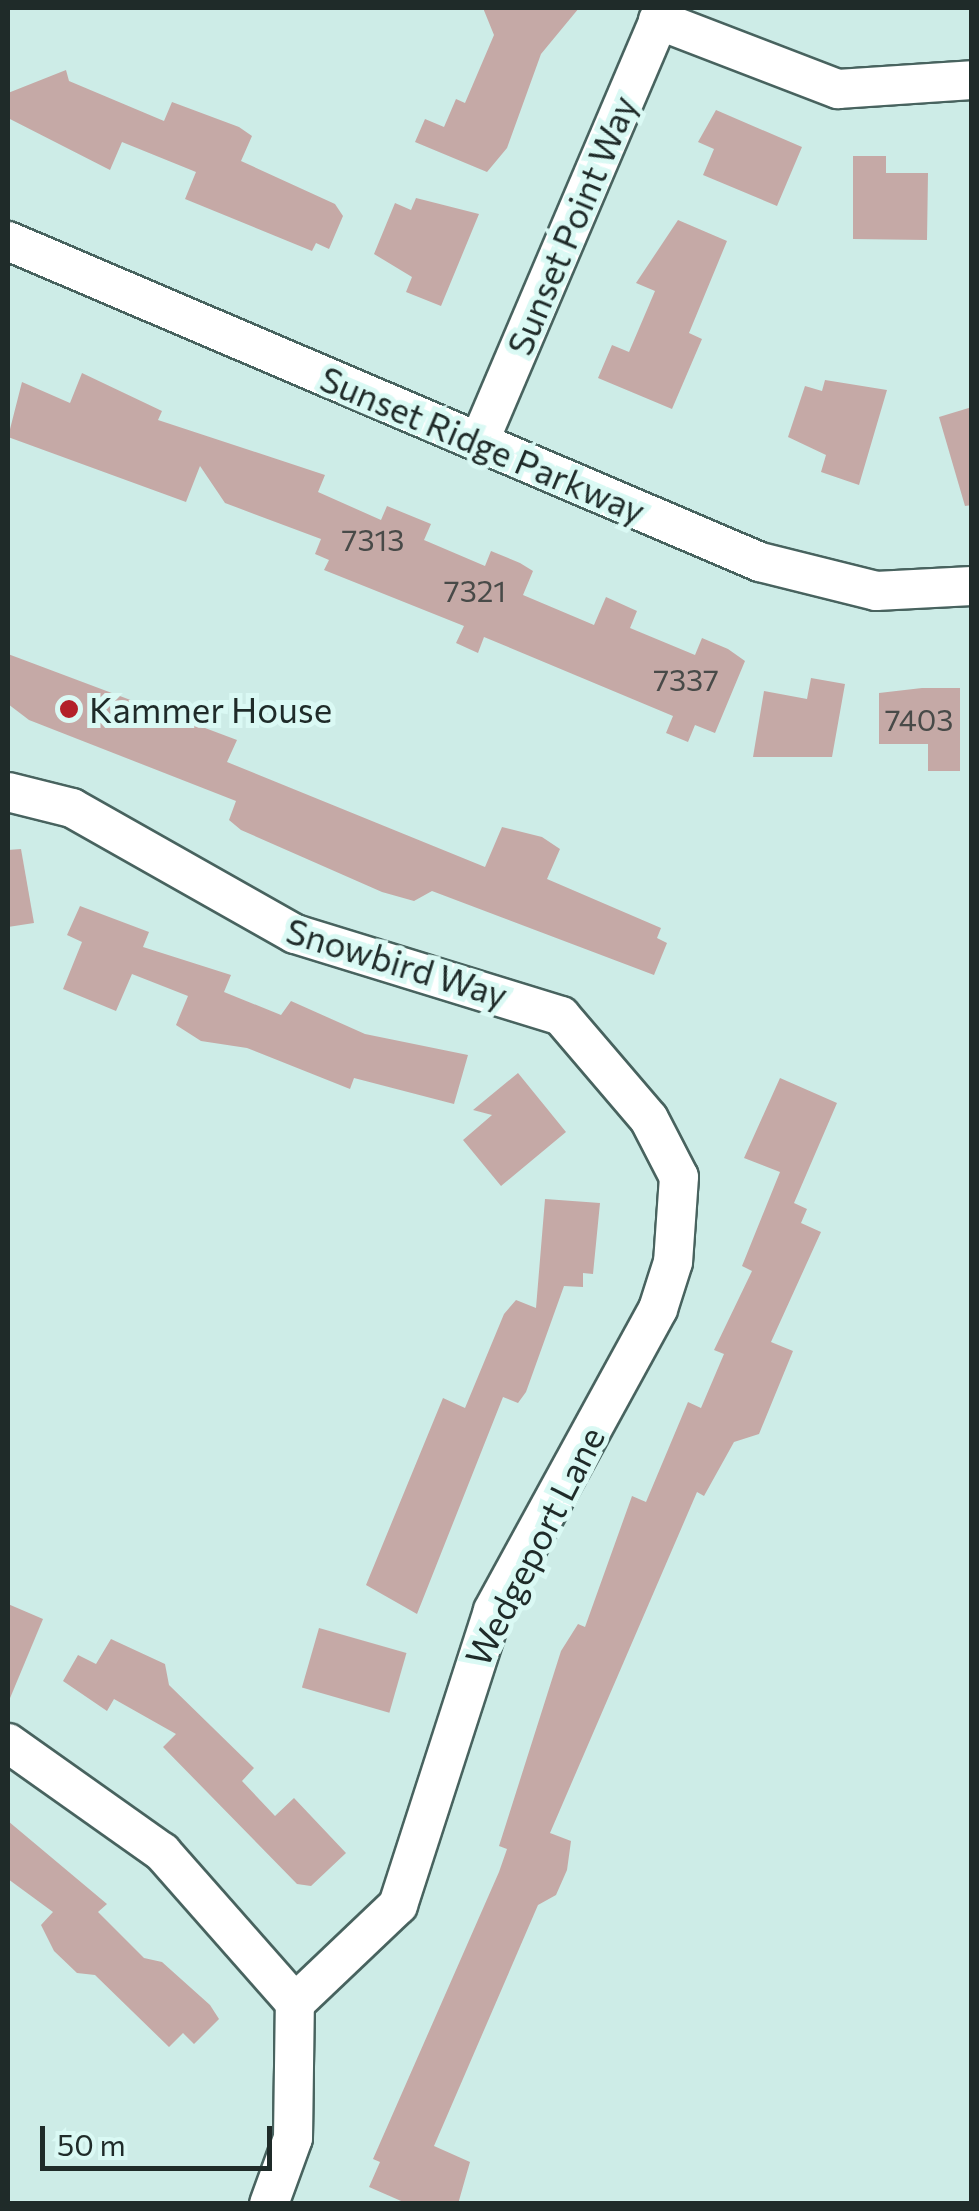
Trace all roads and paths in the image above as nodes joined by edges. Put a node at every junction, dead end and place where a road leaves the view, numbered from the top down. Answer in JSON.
{"nodes":[{"id":1,"x":661,"y":14,"type":"edge"},
{"id":2,"x":972,"y":80,"type":"edge"},
{"id":3,"x":8,"y":242,"type":"edge"},
{"id":4,"x":479,"y":442,"type":"junction"},
{"id":5,"x":972,"y":586,"type":"edge"},
{"id":6,"x":8,"y":792,"type":"edge"},
{"id":7,"x":649,"y":1119,"type":"joint"},
{"id":8,"x":8,"y":1743,"type":"edge"},
{"id":9,"x":295,"y":2002,"type":"junction"},
{"id":10,"x":269,"y":2204,"type":"edge"}],
"edges":[{"from":1,"to":2,"type":"street"},
{"from":1,"to":4,"type":"street","name":"Sunset Point Way"},
{"from":3,"to":4,"type":"street","name":"Sunset Ridge Parkway"},
{"from":4,"to":5,"type":"street","name":"Sunset Ridge Parkway"},
{"from":6,"to":7,"type":"street","name":"Snowbird Way"},
{"from":7,"to":9,"type":"street","name":"Wedgeport Lane"},
{"from":8,"to":9,"type":"street"},
{"from":9,"to":10,"type":"street"}]}
